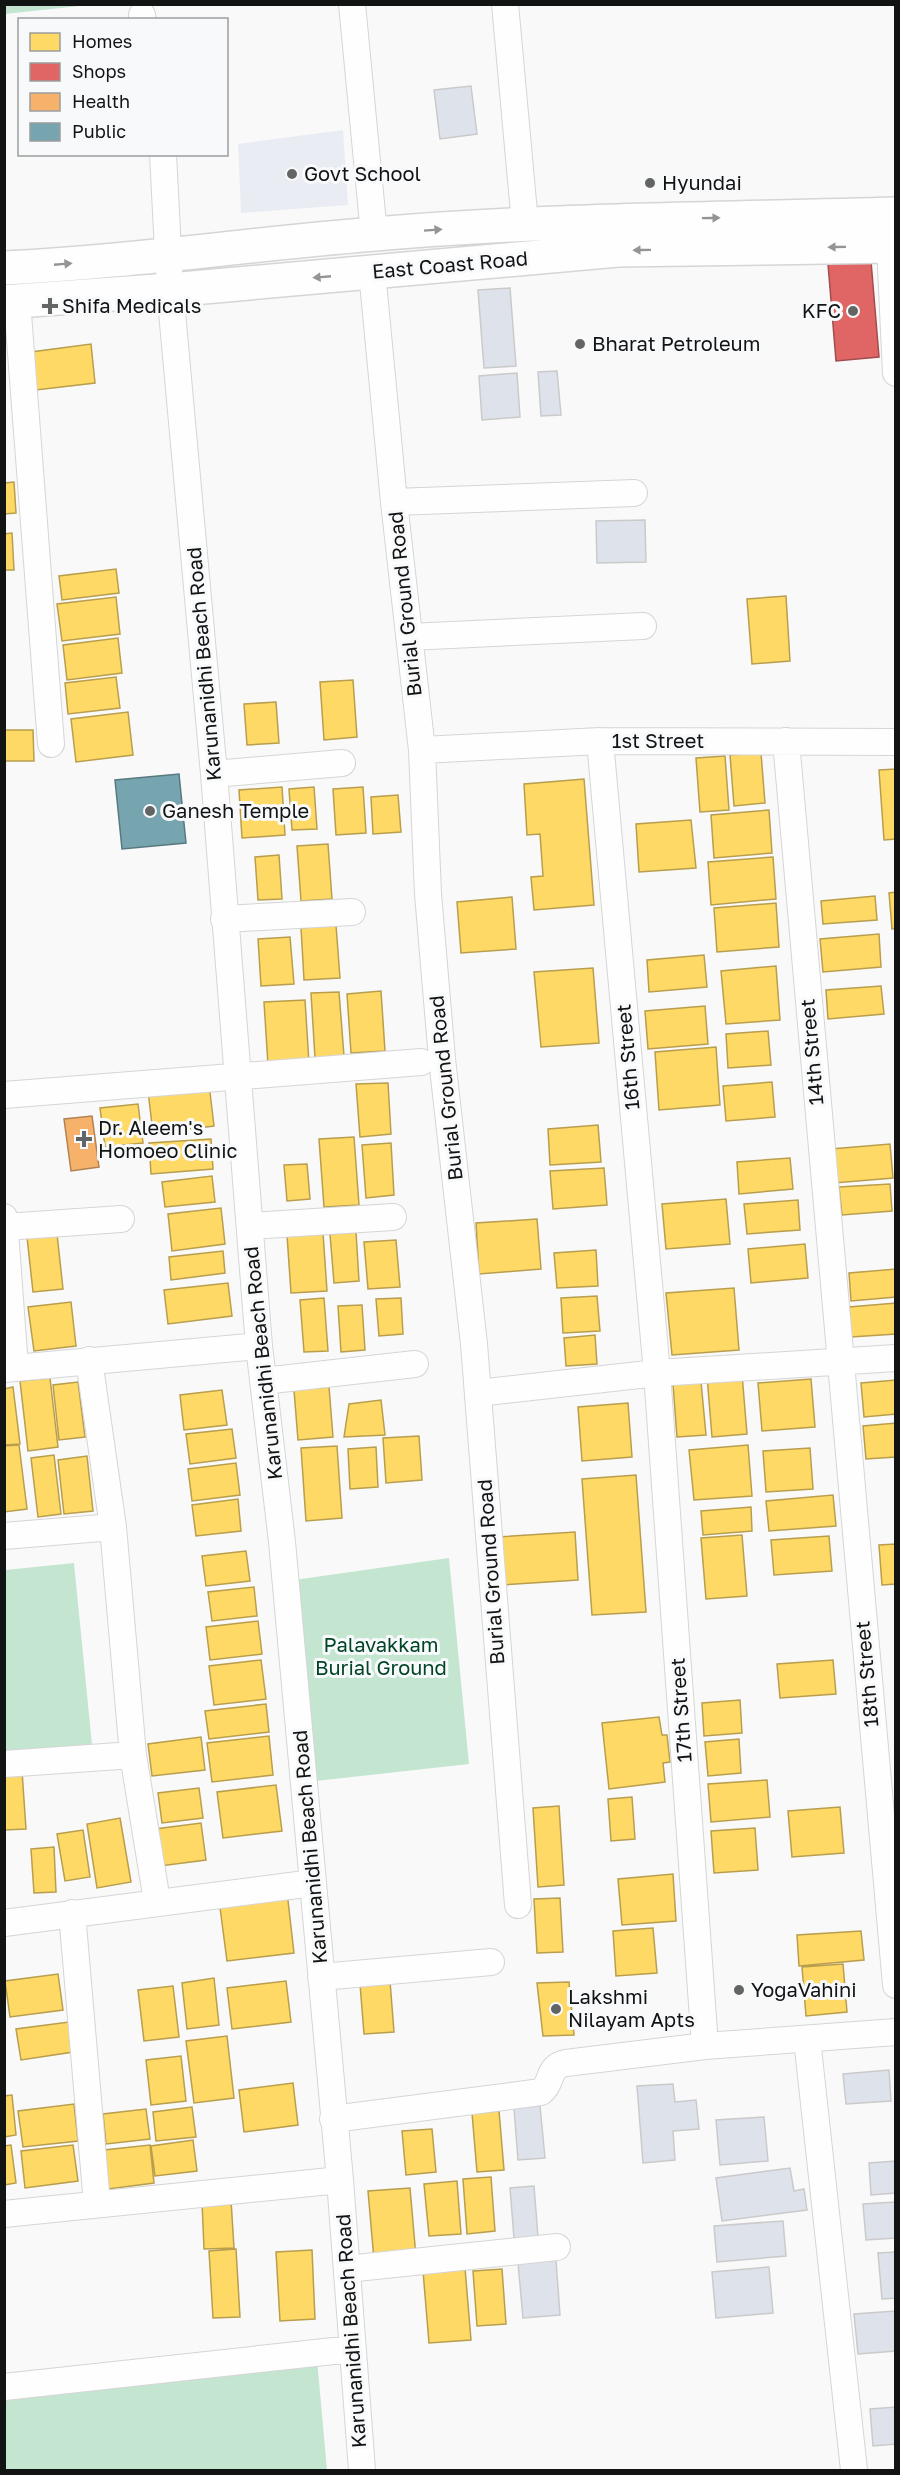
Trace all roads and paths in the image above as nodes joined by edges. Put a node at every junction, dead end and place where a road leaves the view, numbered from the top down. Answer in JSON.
{"nodes":[{"id":1,"x":352,"y":4,"type":"edge"},
{"id":2,"x":505,"y":4,"type":"edge"},
{"id":3,"x":163,"y":156,"type":"edge"},
{"id":4,"x":896,"y":214,"type":"edge"},
{"id":5,"x":525,"y":224,"type":"junction"},
{"id":6,"x":374,"y":234,"type":"junction"},
{"id":7,"x":893,"y":246,"type":"edge"},
{"id":8,"x":170,"y":255,"type":"junction"},
{"id":9,"x":4,"y":268,"type":"edge"},
{"id":10,"x":372,"y":272,"type":"junction"},
{"id":11,"x":170,"y":290,"type":"junction"},
{"id":12,"x":10,"y":302,"type":"edge"},
{"id":13,"x":896,"y":373,"type":"edge"},
{"id":14,"x":634,"y":493,"type":"dead end"},
{"id":15,"x":394,"y":502,"type":"junction"},
{"id":16,"x":643,"y":626,"type":"dead end"},
{"id":17,"x":408,"y":638,"type":"junction"},
{"id":18,"x":600,"y":741,"type":"junction"},
{"id":19,"x":786,"y":741,"type":"junction"},
{"id":20,"x":896,"y":742,"type":"edge"},
{"id":21,"x":51,"y":744,"type":"dead end"},
{"id":22,"x":422,"y":750,"type":"junction"},
{"id":23,"x":342,"y":763,"type":"dead end"},
{"id":24,"x":214,"y":774,"type":"junction"},
{"id":25,"x":352,"y":912,"type":"dead end"},
{"id":26,"x":224,"y":919,"type":"junction"},
{"id":27,"x":421,"y":1062,"type":"dead end"},
{"id":28,"x":238,"y":1075,"type":"junction"},
{"id":29,"x":4,"y":1095,"type":"edge"},
{"id":30,"x":4,"y":1217,"type":"edge"},
{"id":31,"x":393,"y":1217,"type":"dead end"},
{"id":32,"x":121,"y":1219,"type":"dead end"},
{"id":33,"x":250,"y":1226,"type":"junction"},
{"id":34,"x":5,"y":1227,"type":"edge"},
{"id":35,"x":259,"y":1346,"type":"junction"},
{"id":36,"x":896,"y":1358,"type":"edge"},
{"id":37,"x":89,"y":1360,"type":"junction"},
{"id":38,"x":839,"y":1363,"type":"junction"},
{"id":39,"x":415,"y":1364,"type":"dead end"},
{"id":40,"x":10,"y":1369,"type":"edge"},
{"id":41,"x":657,"y":1373,"type":"junction"},
{"id":42,"x":263,"y":1381,"type":"junction"},
{"id":43,"x":478,"y":1393,"type":"junction"},
{"id":44,"x":113,"y":1527,"type":"junction"},
{"id":45,"x":4,"y":1536,"type":"edge"},
{"id":46,"x":133,"y":1755,"type":"junction"},
{"id":47,"x":4,"y":1764,"type":"edge"},
{"id":48,"x":314,"y":1883,"type":"junction"},
{"id":49,"x":158,"y":1901,"type":"junction"},
{"id":50,"x":518,"y":1905,"type":"dead end"},
{"id":51,"x":72,"y":1913,"type":"junction"},
{"id":52,"x":4,"y":1923,"type":"edge"},
{"id":53,"x":491,"y":1962,"type":"dead end"},
{"id":54,"x":321,"y":1977,"type":"junction"},
{"id":55,"x":896,"y":1985,"type":"edge"},
{"id":56,"x":896,"y":2032,"type":"edge"},
{"id":57,"x":807,"y":2039,"type":"junction"},
{"id":58,"x":705,"y":2046,"type":"junction"},
{"id":59,"x":333,"y":2119,"type":"junction"},
{"id":60,"x":340,"y":2180,"type":"junction"},
{"id":61,"x":97,"y":2204,"type":"junction"},
{"id":62,"x":4,"y":2214,"type":"edge"},
{"id":63,"x":557,"y":2247,"type":"dead end"},
{"id":64,"x":347,"y":2269,"type":"junction"},
{"id":65,"x":352,"y":2349,"type":"junction"},
{"id":66,"x":4,"y":2387,"type":"edge"},
{"id":67,"x":362,"y":2470,"type":"edge"},
{"id":68,"x":854,"y":2470,"type":"edge"}],
"edges":[{"from":1,"to":6,"type":"street"},
{"from":2,"to":5,"type":"street"},
{"from":3,"to":8,"type":"street","name":"Karunanidhi Beach Road"},
{"from":5,"to":4,"type":"main road","name":"East Coast Road","one_way":true},
{"from":6,"to":5,"type":"main road","name":"East Coast Road","one_way":true},
{"from":6,"to":8,"type":"main road","name":"East Coast Road"},
{"from":7,"to":10,"type":"main road","name":"East Coast Road","one_way":true},
{"from":7,"to":13,"type":"street"},
{"from":9,"to":8,"type":"main road","name":"East Coast Road","one_way":true},
{"from":8,"to":11,"type":"street","name":"Karunanidhi Beach Road"},
{"from":10,"to":11,"type":"main road","name":"East Coast Road","one_way":true},
{"from":10,"to":15,"type":"street","name":"Burial Ground Road"},
{"from":11,"to":12,"type":"main road","name":"East Coast Road"},
{"from":11,"to":24,"type":"street","name":"Karunanidhi Beach Road"},
{"from":12,"to":21,"type":"street"},
{"from":14,"to":15,"type":"street"},
{"from":15,"to":17,"type":"street","name":"Burial Ground Road"},
{"from":16,"to":17,"type":"street"},
{"from":17,"to":22,"type":"street","name":"Burial Ground Road"},
{"from":18,"to":19,"type":"street","name":"1st Street"},
{"from":18,"to":22,"type":"street","name":"1st Street"},
{"from":18,"to":41,"type":"street","name":"16th Street"},
{"from":19,"to":20,"type":"street","name":"1st Street"},
{"from":19,"to":38,"type":"street","name":"14th Street"},
{"from":22,"to":43,"type":"street","name":"Burial Ground Road"},
{"from":23,"to":24,"type":"street"},
{"from":24,"to":26,"type":"street","name":"Karunanidhi Beach Road"},
{"from":25,"to":26,"type":"street"},
{"from":26,"to":28,"type":"street","name":"Karunanidhi Beach Road"},
{"from":27,"to":28,"type":"street"},
{"from":28,"to":29,"type":"street"},
{"from":28,"to":33,"type":"street","name":"Karunanidhi Beach Road"},
{"from":30,"to":34,"type":"street"},
{"from":31,"to":33,"type":"street"},
{"from":32,"to":34,"type":"street"},
{"from":33,"to":35,"type":"street","name":"Karunanidhi Beach Road"},
{"from":34,"to":40,"type":"street"},
{"from":35,"to":37,"type":"street"},
{"from":35,"to":42,"type":"street","name":"Karunanidhi Beach Road"},
{"from":36,"to":38,"type":"street"},
{"from":37,"to":40,"type":"street"},
{"from":37,"to":44,"type":"street"},
{"from":38,"to":41,"type":"street"},
{"from":38,"to":55,"type":"street","name":"18th Street"},
{"from":39,"to":42,"type":"street"},
{"from":41,"to":43,"type":"street"},
{"from":41,"to":58,"type":"street","name":"17th Street"},
{"from":42,"to":48,"type":"street","name":"Karunanidhi Beach Road"},
{"from":43,"to":50,"type":"street","name":"Burial Ground Road"},
{"from":44,"to":45,"type":"street"},
{"from":44,"to":46,"type":"street"},
{"from":46,"to":47,"type":"street"},
{"from":46,"to":49,"type":"street"},
{"from":48,"to":49,"type":"street"},
{"from":48,"to":54,"type":"street","name":"Karunanidhi Beach Road"},
{"from":49,"to":51,"type":"street"},
{"from":51,"to":52,"type":"street"},
{"from":51,"to":61,"type":"street"},
{"from":53,"to":54,"type":"street"},
{"from":54,"to":59,"type":"street","name":"Karunanidhi Beach Road"},
{"from":56,"to":57,"type":"street"},
{"from":57,"to":58,"type":"street"},
{"from":57,"to":68,"type":"street"},
{"from":58,"to":59,"type":"street"},
{"from":59,"to":60,"type":"street","name":"Karunanidhi Beach Road"},
{"from":60,"to":61,"type":"street"},
{"from":60,"to":64,"type":"street","name":"Karunanidhi Beach Road"},
{"from":61,"to":62,"type":"street"},
{"from":63,"to":64,"type":"street"},
{"from":64,"to":65,"type":"street","name":"Karunanidhi Beach Road"},
{"from":65,"to":66,"type":"street"},
{"from":65,"to":67,"type":"street","name":"Karunanidhi Beach Road"}]}
